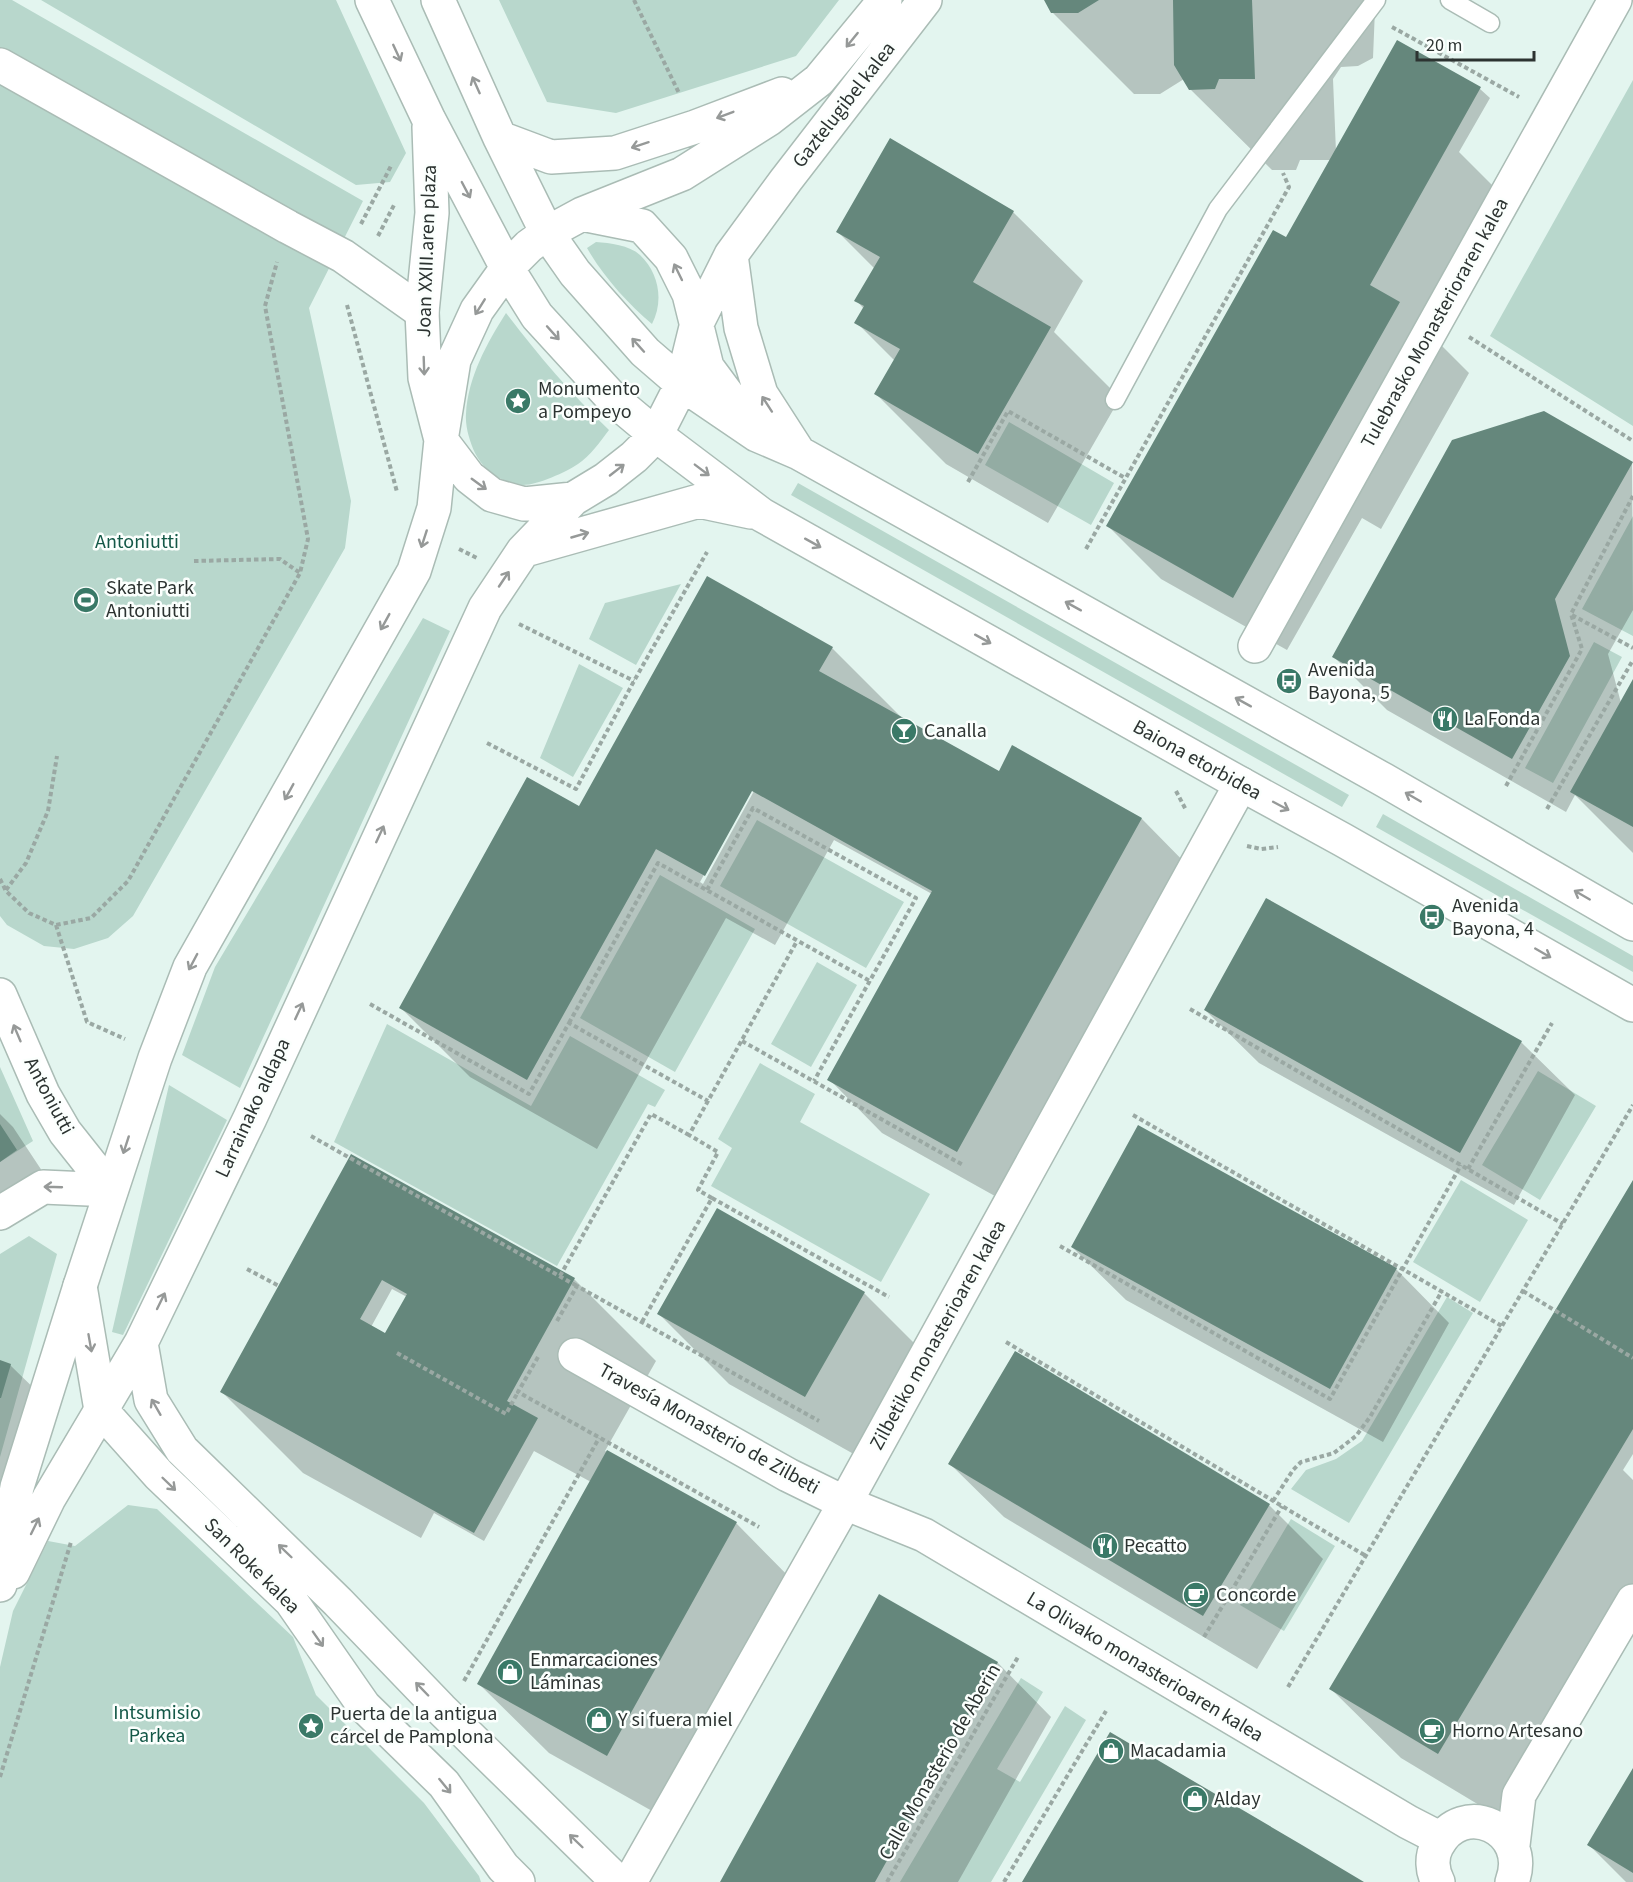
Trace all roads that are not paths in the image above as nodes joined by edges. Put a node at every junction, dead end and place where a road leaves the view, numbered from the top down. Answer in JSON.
{"nodes":[{"id":1,"x":372,"y":0,"type":"edge"},
{"id":2,"x":438,"y":0,"type":"edge"},
{"id":3,"x":885,"y":0,"type":"edge"},
{"id":4,"x":926,"y":0,"type":"edge"},
{"id":5,"x":1376,"y":0,"type":"edge"},
{"id":6,"x":1450,"y":0,"type":"edge"},
{"id":7,"x":1615,"y":0,"type":"edge"},
{"id":8,"x":1490,"y":23,"type":"dead end"},
{"id":9,"x":0,"y":65,"type":"edge"},
{"id":10,"x":819,"y":80,"type":"junction"},
{"id":11,"x":429,"y":120,"type":"junction"},
{"id":12,"x":500,"y":138,"type":"junction"},
{"id":13,"x":715,"y":153,"type":"joint"},
{"id":14,"x":763,"y":211,"type":"joint"},
{"id":15,"x":582,"y":214,"type":"junction"},
{"id":16,"x":547,"y":233,"type":"junction"},
{"id":17,"x":731,"y":255,"type":"junction"},
{"id":18,"x":507,"y":268,"type":"junction"},
{"id":19,"x":422,"y":312,"type":"junction"},
{"id":20,"x":697,"y":323,"type":"junction"},
{"id":21,"x":682,"y":384,"type":"junction"},
{"id":22,"x":1115,"y":400,"type":"dead end"},
{"id":23,"x":656,"y":435,"type":"junction"},
{"id":24,"x":757,"y":435,"type":"junction"},
{"id":25,"x":441,"y":440,"type":"junction"},
{"id":26,"x":799,"y":453,"type":"junction"},
{"id":27,"x":573,"y":499,"type":"junction"},
{"id":28,"x":762,"y":515,"type":"junction"},
{"id":29,"x":515,"y":562,"type":"junction"},
{"id":30,"x":484,"y":608,"type":"joint"},
{"id":31,"x":1255,"y":646,"type":"dead end"},
{"id":32,"x":1241,"y":784,"type":"junction"},
{"id":33,"x":1633,"y":924,"type":"edge"},
{"id":34,"x":0,"y":994,"type":"edge"},
{"id":35,"x":1633,"y":1005,"type":"edge"},
{"id":36,"x":111,"y":1190,"type":"junction"},
{"id":37,"x":0,"y":1213,"type":"edge"},
{"id":38,"x":80,"y":1286,"type":"junction"},
{"id":39,"x":141,"y":1343,"type":"junction"},
{"id":40,"x":574,"y":1355,"type":"dead end"},
{"id":41,"x":101,"y":1410,"type":"junction"},
{"id":42,"x":844,"y":1503,"type":"junction"},
{"id":43,"x":0,"y":1585,"type":"edge"},
{"id":44,"x":0,"y":1598,"type":"edge"},
{"id":45,"x":1633,"y":1601,"type":"edge"},
{"id":46,"x":1624,"y":1636,"type":"edge"},
{"id":47,"x":1519,"y":1795,"type":"junction"},
{"id":48,"x":1477,"y":1822,"type":"junction"},
{"id":49,"x":1441,"y":1839,"type":"junction"},
{"id":50,"x":1513,"y":1845,"type":"junction"},
{"id":51,"x":1436,"y":1881,"type":"edge"},
{"id":52,"x":518,"y":1882,"type":"edge"},
{"id":53,"x":618,"y":1882,"type":"edge"},
{"id":54,"x":630,"y":1882,"type":"edge"},
{"id":55,"x":1512,"y":1882,"type":"edge"}],
"edges":[{"from":1,"to":11,"type":"street","one_way":true},
{"from":12,"to":2,"type":"street","one_way":true},
{"from":3,"to":10,"type":"street","name":"Gaztelugibel kalea","one_way":true},
{"from":4,"to":14,"type":"street","name":"Gaztelugibel kalea"},
{"from":5,"to":22,"type":"lane"},
{"from":6,"to":8,"type":"lane"},
{"from":7,"to":31,"type":"street","name":"Tulebrasko Monasterioraren kalea"},
{"from":9,"to":19,"type":"street"},
{"from":10,"to":12,"type":"street","name":"Gaztelugibel kalea","one_way":true},
{"from":10,"to":13,"type":"street","name":"Gaztelugibel kalea"},
{"from":11,"to":18,"type":"street","name":"Joan XXIII.aren plaza","one_way":true},
{"from":11,"to":19,"type":"street","name":"Joan XXIII.aren plaza"},
{"from":12,"to":16,"type":"street"},
{"from":13,"to":15,"type":"street","name":"Joan XXIII.aren plaza"},
{"from":14,"to":17,"type":"street","name":"Joan XXIII.aren plaza"},
{"from":15,"to":16,"type":"street","name":"Joan XXIII.aren plaza"},
{"from":20,"to":15,"type":"street","name":"Joan XXIII.aren plaza","one_way":true},
{"from":16,"to":18,"type":"street","name":"Joan XXIII.aren plaza"},
{"from":21,"to":16,"type":"street","one_way":true},
{"from":17,"to":20,"type":"street","name":"Joan XXIII.aren plaza"},
{"from":26,"to":17,"type":"street","one_way":true},
{"from":18,"to":23,"type":"street","name":"Joan XXIII.aren plaza","one_way":true},
{"from":18,"to":25,"type":"street","name":"Joan XXIII.aren plaza","one_way":true},
{"from":19,"to":25,"type":"street","name":"Joan XXIII.aren plaza","one_way":true},
{"from":20,"to":21,"type":"street","name":"Joan XXIII.aren plaza"},
{"from":20,"to":24,"type":"street","name":"Joan XXIII.aren plaza"},
{"from":21,"to":23,"type":"street","name":"Joan XXIII.aren plaza"},
{"from":21,"to":24,"type":"street"},
{"from":27,"to":23,"type":"street","name":"Joan XXIII.aren plaza","one_way":true},
{"from":23,"to":28,"type":"street","name":"Joan XXIII.aren plaza","one_way":true},
{"from":24,"to":26,"type":"street"},
{"from":25,"to":27,"type":"street","name":"Joan XXIII.aren plaza","one_way":true},
{"from":25,"to":36,"type":"street","name":"Joan XXIII.aren plaza","one_way":true},
{"from":33,"to":26,"type":"street","one_way":true},
{"from":27,"to":29,"type":"street","name":"Joan XXIII.aren plaza"},
{"from":29,"to":28,"type":"street","one_way":true},
{"from":28,"to":32,"type":"street","name":"Baiona etorbidea","one_way":true},
{"from":30,"to":29,"type":"street","name":"Joan XXIII.aren plaza","one_way":true},
{"from":39,"to":30,"type":"street","name":"Larrainako aldapa","one_way":true},
{"from":32,"to":35,"type":"street","name":"Baiona etorbidea","one_way":true},
{"from":32,"to":42,"type":"street","name":"Zilbetiko monasterioaren kalea"},
{"from":36,"to":34,"type":"street","name":"Antoniutti","one_way":true},
{"from":36,"to":37,"type":"street","one_way":true},
{"from":36,"to":38,"type":"street"},
{"from":38,"to":41,"type":"street","one_way":true},
{"from":38,"to":43,"type":"street"},
{"from":39,"to":41,"type":"street","name":"Larrainako aldapa"},
{"from":53,"to":39,"type":"street","name":"San Roke kalea","one_way":true},
{"from":40,"to":42,"type":"street","name":"Travesía Monasterio de Zilbeti"},
{"from":44,"to":41,"type":"street","name":"Larrainako aldapa","one_way":true},
{"from":41,"to":52,"type":"street","name":"San Roke kalea","one_way":true},
{"from":42,"to":49,"type":"street","name":"La Olivako monasterioaren kalea"},
{"from":42,"to":54,"type":"street","name":"Zilbetiko monasterioaren kalea"},
{"from":45,"to":46,"type":"street"},
{"from":46,"to":47,"type":"street"},
{"from":47,"to":48,"type":"street"},
{"from":47,"to":50,"type":"street"},
{"from":48,"to":49,"type":"street"},
{"from":48,"to":50,"type":"street"},
{"from":49,"to":51,"type":"street"},
{"from":50,"to":55,"type":"street"}]}
